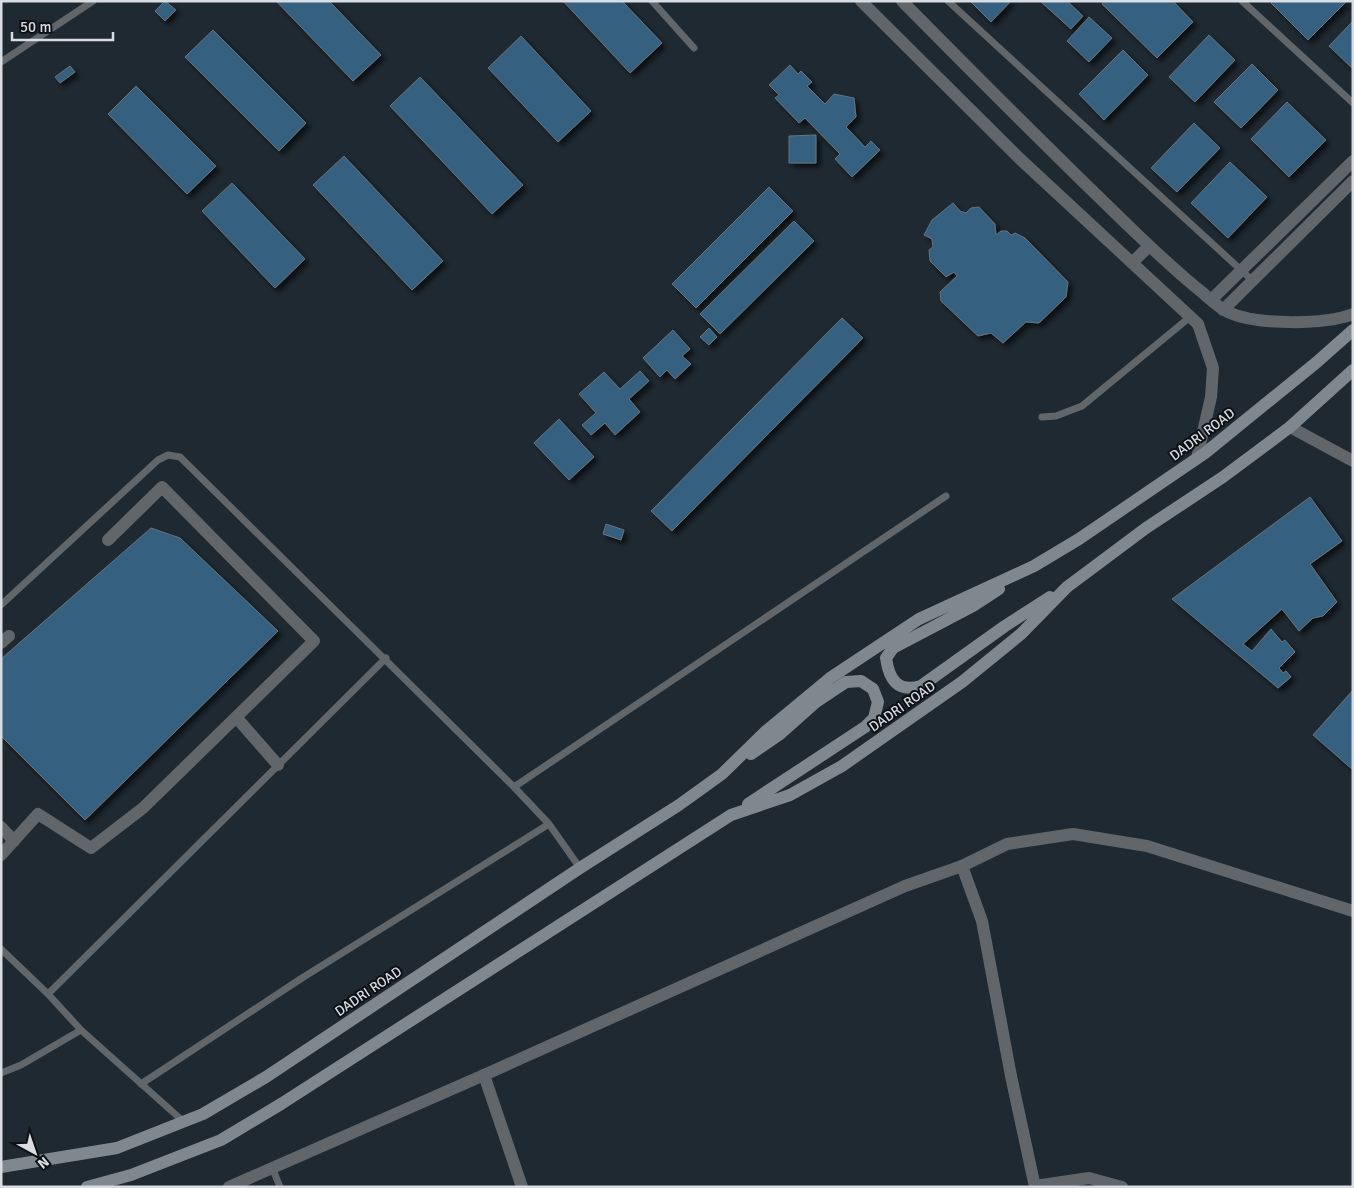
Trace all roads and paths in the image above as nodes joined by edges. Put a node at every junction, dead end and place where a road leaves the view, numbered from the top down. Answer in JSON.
{"nodes":[{"id":1,"x":93,"y":1,"type":"edge"},
{"id":2,"x":652,"y":1,"type":"edge"},
{"id":3,"x":860,"y":1,"type":"edge"},
{"id":4,"x":902,"y":1,"type":"edge"},
{"id":5,"x":948,"y":1,"type":"edge"},
{"id":6,"x":1242,"y":1,"type":"edge"},
{"id":7,"x":694,"y":48,"type":"dead end"},
{"id":8,"x":1,"y":62,"type":"edge"},
{"id":9,"x":1353,"y":102,"type":"edge"},
{"id":10,"x":1353,"y":160,"type":"edge"},
{"id":11,"x":1353,"y":182,"type":"edge"},
{"id":12,"x":1149,"y":246,"type":"junction"},
{"id":13,"x":1132,"y":263,"type":"junction"},
{"id":14,"x":1242,"y":271,"type":"junction"},
{"id":15,"x":1253,"y":281,"type":"junction"},
{"id":16,"x":1211,"y":300,"type":"junction"},
{"id":17,"x":1223,"y":310,"type":"junction"},
{"id":18,"x":1353,"y":314,"type":"edge"},
{"id":19,"x":1190,"y":317,"type":"junction"},
{"id":20,"x":1353,"y":330,"type":"edge"},
{"id":21,"x":1353,"y":370,"type":"edge"},
{"id":22,"x":1042,"y":417,"type":"dead end"},
{"id":23,"x":1290,"y":427,"type":"junction"},
{"id":24,"x":1197,"y":458,"type":"junction"},
{"id":25,"x":1353,"y":461,"type":"edge"},
{"id":26,"x":946,"y":496,"type":"dead end"},
{"id":27,"x":108,"y":540,"type":"dead end"},
{"id":28,"x":1034,"y":566,"type":"junction"},
{"id":29,"x":1067,"y":587,"type":"junction"},
{"id":30,"x":1,"y":605,"type":"edge"},
{"id":31,"x":386,"y":658,"type":"junction"},
{"id":32,"x":236,"y":716,"type":"junction"},
{"id":33,"x":278,"y":765,"type":"junction"},
{"id":34,"x":722,"y":774,"type":"junction"},
{"id":35,"x":514,"y":787,"type":"junction"},
{"id":36,"x":731,"y":815,"type":"junction"},
{"id":37,"x":549,"y":824,"type":"junction"},
{"id":38,"x":1,"y":827,"type":"edge"},
{"id":39,"x":14,"y":841,"type":"junction"},
{"id":40,"x":1,"y":855,"type":"edge"},
{"id":41,"x":962,"y":866,"type":"junction"},
{"id":42,"x":580,"y":868,"type":"junction"},
{"id":43,"x":1353,"y":911,"type":"edge"},
{"id":44,"x":1,"y":949,"type":"edge"},
{"id":45,"x":48,"y":994,"type":"junction"},
{"id":46,"x":81,"y":1030,"type":"junction"},
{"id":47,"x":1,"y":1073,"type":"edge"},
{"id":48,"x":484,"y":1075,"type":"junction"},
{"id":49,"x":141,"y":1084,"type":"junction"},
{"id":50,"x":184,"y":1122,"type":"junction"},
{"id":51,"x":1,"y":1167,"type":"edge"},
{"id":52,"x":272,"y":1167,"type":"junction"},
{"id":53,"x":1035,"y":1186,"type":"edge"},
{"id":54,"x":87,"y":1187,"type":"edge"},
{"id":55,"x":228,"y":1187,"type":"edge"},
{"id":56,"x":280,"y":1187,"type":"edge"},
{"id":57,"x":522,"y":1187,"type":"edge"},
{"id":58,"x":1122,"y":1187,"type":"edge"}],
"edges":[{"from":1,"to":8,"type":"lane"},
{"from":2,"to":7,"type":"lane"},
{"from":3,"to":13,"type":"street"},
{"from":4,"to":12,"type":"street"},
{"from":5,"to":14,"type":"lane"},
{"from":6,"to":9,"type":"lane"},
{"from":10,"to":14,"type":"street"},
{"from":11,"to":15,"type":"street"},
{"from":12,"to":13,"type":"street"},
{"from":12,"to":16,"type":"street"},
{"from":13,"to":19,"type":"street"},
{"from":14,"to":15,"type":"lane"},
{"from":14,"to":16,"type":"street"},
{"from":15,"to":17,"type":"street"},
{"from":16,"to":17,"type":"street"},
{"from":17,"to":18,"type":"street"},
{"from":19,"to":22,"type":"lane"},
{"from":19,"to":24,"type":"street"},
{"from":20,"to":24,"type":"main road","name":"DADRI ROAD"},
{"from":21,"to":23,"type":"main road","name":"DADRI ROAD"},
{"from":23,"to":25,"type":"street"},
{"from":23,"to":29,"type":"main road","name":"DADRI ROAD"},
{"from":24,"to":28,"type":"main road","name":"DADRI ROAD"},
{"from":26,"to":35,"type":"lane"},
{"from":27,"to":32,"type":"street"},
{"from":28,"to":29,"type":"main road","name":"DADRI ROAD"},
{"from":28,"to":34,"type":"main road","name":"DADRI ROAD"},
{"from":29,"to":36,"type":"main road","name":"DADRI ROAD"},
{"from":30,"to":31,"type":"lane"},
{"from":31,"to":33,"type":"lane"},
{"from":31,"to":35,"type":"lane"},
{"from":32,"to":33,"type":"street"},
{"from":32,"to":39,"type":"street"},
{"from":33,"to":45,"type":"lane"},
{"from":34,"to":36,"type":"main road","name":"DADRI ROAD"},
{"from":34,"to":42,"type":"main road","name":"DADRI ROAD"},
{"from":35,"to":37,"type":"lane"},
{"from":36,"to":54,"type":"main road","name":"DADRI ROAD"},
{"from":37,"to":42,"type":"lane"},
{"from":37,"to":49,"type":"lane"},
{"from":38,"to":39,"type":"street"},
{"from":39,"to":40,"type":"street"},
{"from":41,"to":43,"type":"street"},
{"from":41,"to":48,"type":"street"},
{"from":41,"to":53,"type":"street"},
{"from":42,"to":50,"type":"main road","name":"DADRI ROAD"},
{"from":44,"to":45,"type":"lane"},
{"from":45,"to":46,"type":"lane"},
{"from":46,"to":47,"type":"lane"},
{"from":46,"to":49,"type":"lane"},
{"from":48,"to":52,"type":"street"},
{"from":48,"to":57,"type":"street"},
{"from":49,"to":50,"type":"lane"},
{"from":50,"to":51,"type":"main road","name":"DADRI ROAD"},
{"from":52,"to":55,"type":"street"},
{"from":52,"to":56,"type":"lane"},
{"from":53,"to":58,"type":"street"}]}
